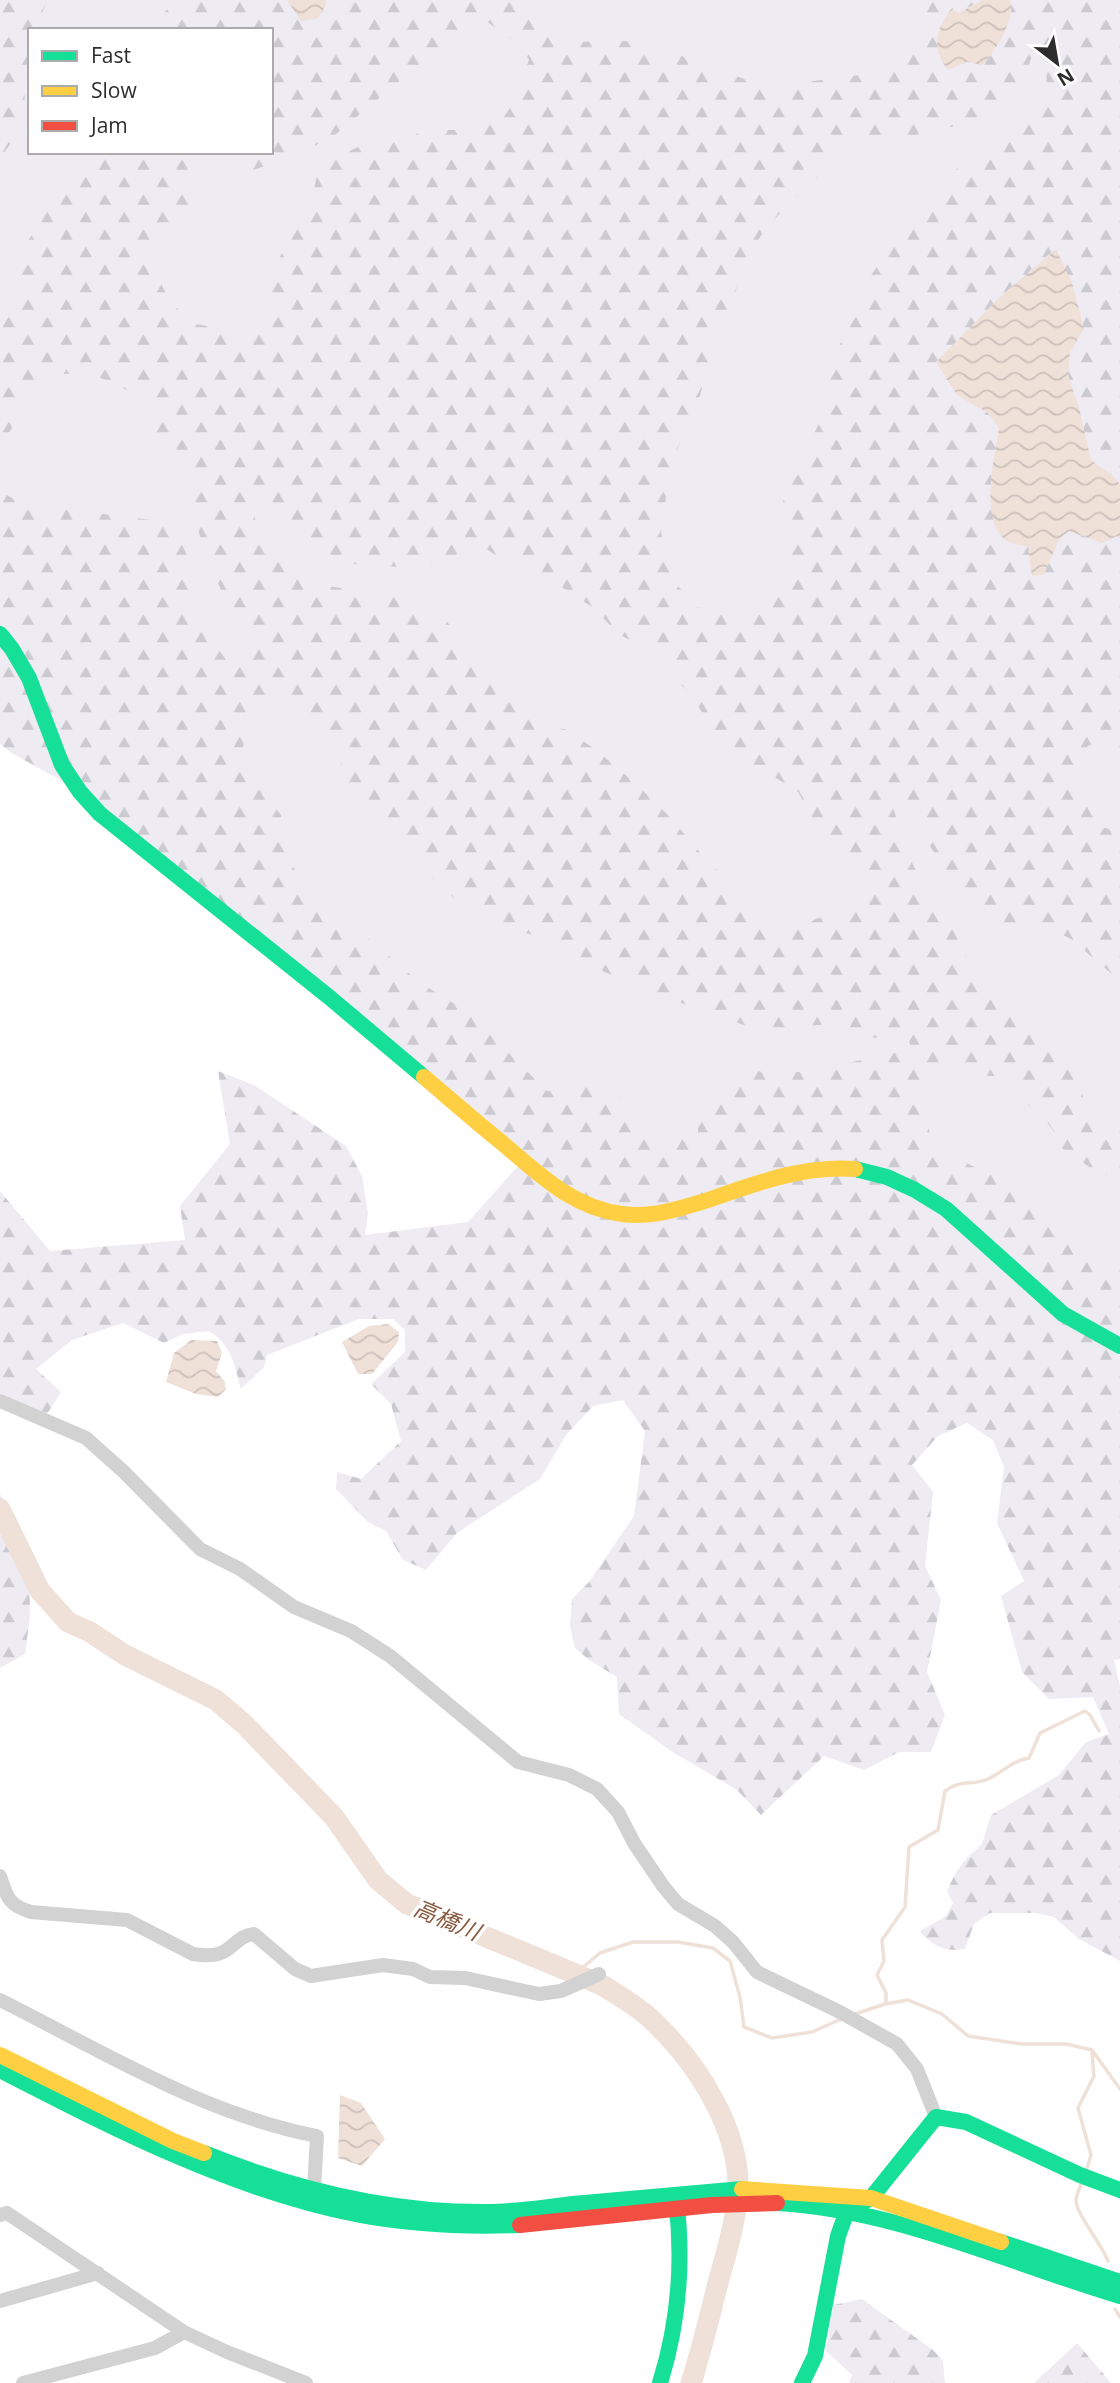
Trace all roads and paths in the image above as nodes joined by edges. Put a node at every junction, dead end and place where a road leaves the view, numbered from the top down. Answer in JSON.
{"nodes":[{"id":1,"x":0,"y":634,"type":"edge"},
{"id":2,"x":1120,"y":1346,"type":"edge"},
{"id":3,"x":0,"y":1401,"type":"edge"},
{"id":4,"x":0,"y":1876,"type":"edge"},
{"id":5,"x":598,"y":1974,"type":"dead end"},
{"id":6,"x":0,"y":2000,"type":"edge"},
{"id":7,"x":0,"y":2055,"type":"edge"},
{"id":8,"x":0,"y":2070,"type":"edge"},
{"id":9,"x":936,"y":2118,"type":"junction"},
{"id":10,"x":314,"y":2189,"type":"junction"},
{"id":11,"x":1120,"y":2190,"type":"edge"},
{"id":12,"x":747,"y":2196,"type":"junction"},
{"id":13,"x":871,"y":2198,"type":"junction"},
{"id":14,"x":676,"y":2202,"type":"junction"},
{"id":15,"x":846,"y":2211,"type":"junction"},
{"id":16,"x":0,"y":2215,"type":"edge"},
{"id":17,"x":97,"y":2273,"type":"junction"},
{"id":18,"x":1120,"y":2282,"type":"edge"},
{"id":19,"x":1120,"y":2296,"type":"edge"},
{"id":20,"x":0,"y":2301,"type":"edge"},
{"id":21,"x":184,"y":2332,"type":"junction"},
{"id":22,"x":23,"y":2383,"type":"edge"},
{"id":23,"x":306,"y":2383,"type":"edge"},
{"id":24,"x":660,"y":2383,"type":"edge"},
{"id":25,"x":802,"y":2383,"type":"edge"}],
"edges":[{"from":1,"to":2,"type":"street"},
{"from":3,"to":9,"type":"street"},
{"from":4,"to":5,"type":"street"},
{"from":6,"to":10,"type":"street"},
{"from":7,"to":10,"type":"street"},
{"from":8,"to":14,"type":"street"},
{"from":9,"to":11,"type":"street"},
{"from":9,"to":13,"type":"street"},
{"from":10,"to":14,"type":"street"},
{"from":12,"to":13,"type":"street"},
{"from":12,"to":14,"type":"street"},
{"from":12,"to":15,"type":"street"},
{"from":13,"to":15,"type":"street"},
{"from":13,"to":18,"type":"street"},
{"from":14,"to":24,"type":"street"},
{"from":15,"to":19,"type":"street"},
{"from":15,"to":25,"type":"street"},
{"from":16,"to":17,"type":"street"},
{"from":17,"to":20,"type":"street"},
{"from":17,"to":21,"type":"street"},
{"from":21,"to":22,"type":"street"},
{"from":21,"to":23,"type":"street"}]}
